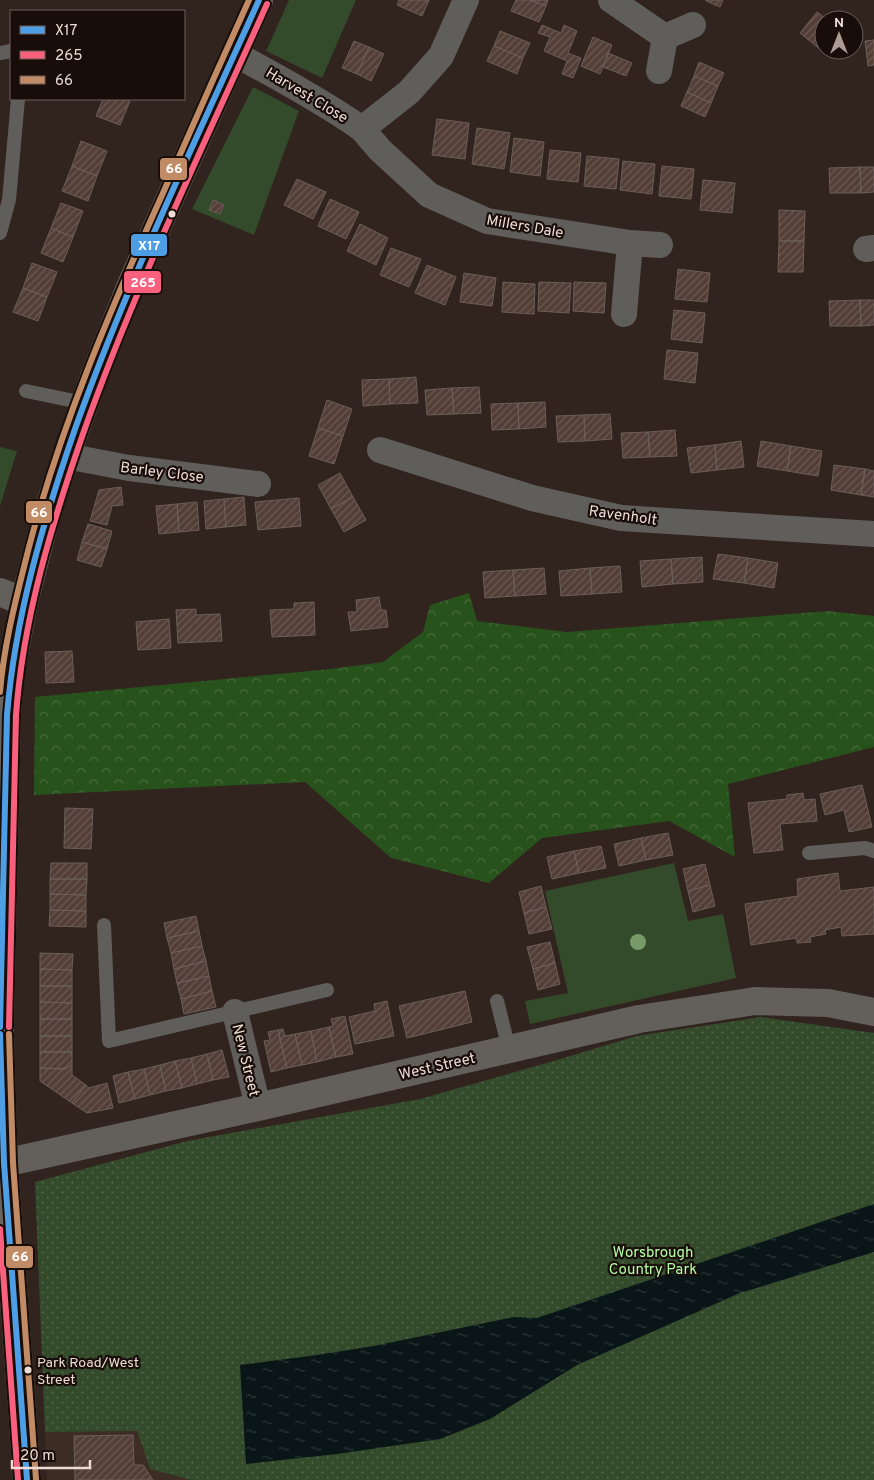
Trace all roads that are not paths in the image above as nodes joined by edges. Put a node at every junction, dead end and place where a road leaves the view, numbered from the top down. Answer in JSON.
{"nodes":[{"id":1,"x":259,"y":0,"type":"edge"},
{"id":2,"x":466,"y":0,"type":"edge"},
{"id":3,"x":610,"y":0,"type":"edge"},
{"id":4,"x":693,"y":25,"type":"dead end"},
{"id":5,"x":665,"y":38,"type":"junction"},
{"id":6,"x":235,"y":54,"type":"junction"},
{"id":7,"x":659,"y":71,"type":"dead end"},
{"id":8,"x":18,"y":100,"type":"edge"},
{"id":9,"x":362,"y":129,"type":"junction"},
{"id":10,"x":0,"y":233,"type":"edge"},
{"id":11,"x":630,"y":243,"type":"junction"},
{"id":12,"x":660,"y":245,"type":"dead end"},
{"id":13,"x":624,"y":314,"type":"dead end"},
{"id":14,"x":26,"y":391,"type":"dead end"},
{"id":15,"x":84,"y":403,"type":"junction"},
{"id":16,"x":380,"y":450,"type":"dead end"},
{"id":17,"x":66,"y":456,"type":"junction"},
{"id":18,"x":258,"y":484,"type":"dead end"},
{"id":19,"x":874,"y":534,"type":"edge"},
{"id":20,"x":12,"y":597,"type":"edge"},
{"id":21,"x":3,"y":753,"type":"edge"},
{"id":22,"x":874,"y":851,"type":"edge"},
{"id":23,"x":809,"y":854,"type":"dead end"},
{"id":24,"x":104,"y":925,"type":"dead end"},
{"id":25,"x":327,"y":990,"type":"dead end"},
{"id":26,"x":498,"y":1001,"type":"dead end"},
{"id":27,"x":235,"y":1012,"type":"junction"},
{"id":28,"x":874,"y":1012,"type":"edge"},
{"id":29,"x":0,"y":1027,"type":"edge"},
{"id":30,"x":0,"y":1034,"type":"edge"},
{"id":31,"x":509,"y":1050,"type":"junction"},
{"id":32,"x":258,"y":1107,"type":"junction"},
{"id":33,"x":2,"y":1152,"type":"edge"},
{"id":34,"x":27,"y":1480,"type":"edge"}],
"edges":[{"from":1,"to":6,"type":"highway"},
{"from":2,"to":9,"type":"street","name":"Harvest Close"},
{"from":3,"to":5,"type":"street"},
{"from":4,"to":5,"type":"street"},
{"from":5,"to":7,"type":"street"},
{"from":6,"to":9,"type":"street","name":"Harvest Close"},
{"from":6,"to":15,"type":"highway"},
{"from":8,"to":10,"type":"lane"},
{"from":9,"to":11,"type":"street","name":"Millers Dale"},
{"from":11,"to":12,"type":"street","name":"Millers Dale"},
{"from":11,"to":13,"type":"street"},
{"from":14,"to":15,"type":"lane"},
{"from":15,"to":17,"type":"highway"},
{"from":16,"to":19,"type":"street","name":"Ravenholt"},
{"from":17,"to":18,"type":"street","name":"Barley Close"},
{"from":17,"to":20,"type":"highway"},
{"from":20,"to":21,"type":"highway"},
{"from":21,"to":29,"type":"highway"},
{"from":22,"to":23,"type":"lane"},
{"from":24,"to":27,"type":"lane"},
{"from":25,"to":27,"type":"lane"},
{"from":26,"to":31,"type":"lane"},
{"from":27,"to":32,"type":"street","name":"New Street"},
{"from":28,"to":31,"type":"main road","name":"West Street"},
{"from":30,"to":33,"type":"highway"},
{"from":31,"to":32,"type":"main road","name":"West Street"},
{"from":32,"to":33,"type":"main road","name":"West Street"},
{"from":33,"to":34,"type":"highway"}]}
